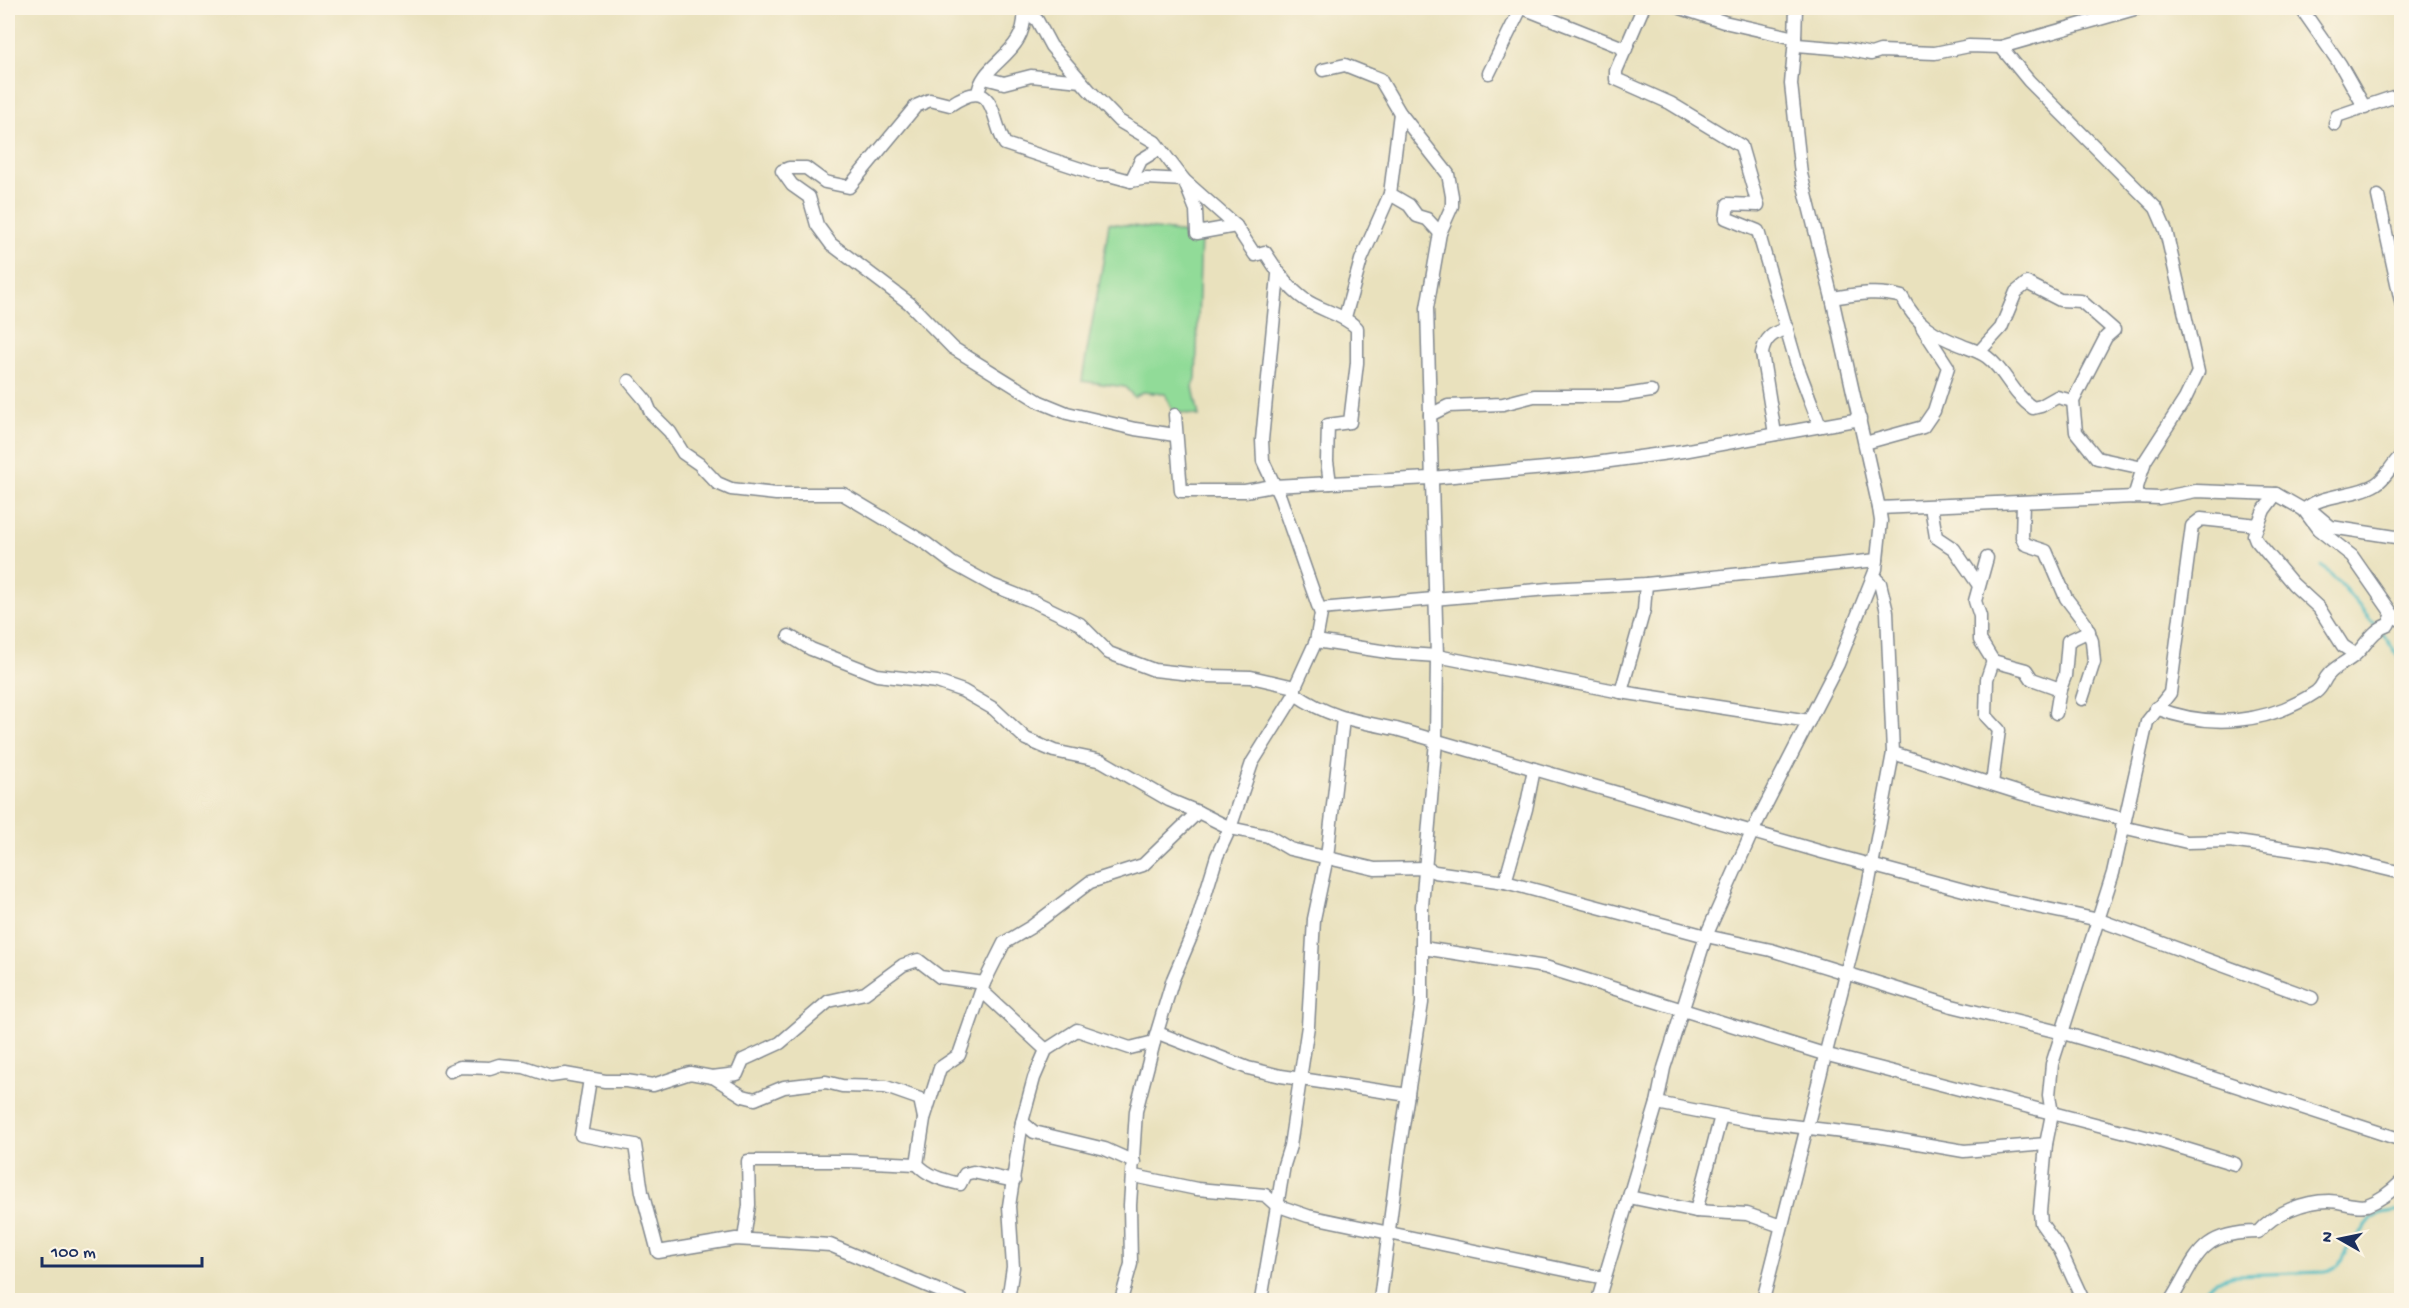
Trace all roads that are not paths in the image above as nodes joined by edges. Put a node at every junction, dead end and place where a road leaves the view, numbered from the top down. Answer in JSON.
{"nodes":[{"id":1,"x":1522,"y":8,"type":"edge"},
{"id":2,"x":1643,"y":8,"type":"edge"},
{"id":3,"x":1681,"y":8,"type":"edge"},
{"id":4,"x":1796,"y":8,"type":"edge"},
{"id":5,"x":2139,"y":8,"type":"edge"},
{"id":6,"x":2301,"y":8,"type":"edge"},
{"id":7,"x":1023,"y":9,"type":"edge"},
{"id":8,"x":1796,"y":41,"type":"junction"},
{"id":9,"x":2001,"y":47,"type":"junction"},
{"id":10,"x":1626,"y":49,"type":"junction"},
{"id":11,"x":1323,"y":70,"type":"dead end"},
{"id":12,"x":1489,"y":73,"type":"dead end"},
{"id":13,"x":985,"y":78,"type":"junction"},
{"id":14,"x":1081,"y":81,"type":"junction"},
{"id":15,"x":978,"y":94,"type":"junction"},
{"id":16,"x":2402,"y":94,"type":"edge"},
{"id":17,"x":2366,"y":108,"type":"junction"},
{"id":18,"x":1400,"y":113,"type":"junction"},
{"id":19,"x":2335,"y":124,"type":"dead end"},
{"id":20,"x":1159,"y":149,"type":"junction"},
{"id":21,"x":1184,"y":180,"type":"junction"},
{"id":22,"x":1131,"y":181,"type":"junction"},
{"id":23,"x":1390,"y":194,"type":"junction"},
{"id":24,"x":2379,"y":196,"type":"dead end"},
{"id":25,"x":1236,"y":226,"type":"junction"},
{"id":26,"x":1440,"y":232,"type":"junction"},
{"id":27,"x":1278,"y":275,"type":"junction"},
{"id":28,"x":1832,"y":298,"type":"junction"},
{"id":29,"x":2402,"y":306,"type":"edge"},
{"id":30,"x":1346,"y":317,"type":"junction"},
{"id":31,"x":1920,"y":324,"type":"junction"},
{"id":32,"x":1787,"y":328,"type":"junction"},
{"id":33,"x":1979,"y":352,"type":"junction"},
{"id":34,"x":629,"y":381,"type":"dead end"},
{"id":35,"x":1652,"y":391,"type":"dead end"},
{"id":36,"x":2073,"y":401,"type":"junction"},
{"id":37,"x":1175,"y":415,"type":"dead end"},
{"id":38,"x":1430,"y":415,"type":"junction"},
{"id":39,"x":1860,"y":419,"type":"junction"},
{"id":40,"x":1820,"y":426,"type":"junction"},
{"id":41,"x":1775,"y":434,"type":"junction"},
{"id":42,"x":1175,"y":435,"type":"junction"},
{"id":43,"x":1865,"y":442,"type":"junction"},
{"id":44,"x":2402,"y":455,"type":"edge"},
{"id":45,"x":2143,"y":468,"type":"junction"},
{"id":46,"x":1430,"y":478,"type":"junction"},
{"id":47,"x":1330,"y":483,"type":"junction"},
{"id":48,"x":1272,"y":486,"type":"junction"},
{"id":49,"x":2276,"y":494,"type":"junction"},
{"id":50,"x":2134,"y":496,"type":"junction"},
{"id":51,"x":2023,"y":502,"type":"junction"},
{"id":52,"x":1879,"y":507,"type":"junction"},
{"id":53,"x":1931,"y":507,"type":"junction"},
{"id":54,"x":2304,"y":510,"type":"junction"},
{"id":55,"x":2258,"y":525,"type":"junction"},
{"id":56,"x":2402,"y":538,"type":"edge"},
{"id":57,"x":1987,"y":558,"type":"dead end"},
{"id":58,"x":1877,"y":560,"type":"junction"},
{"id":59,"x":1874,"y":577,"type":"junction"},
{"id":60,"x":1646,"y":584,"type":"junction"},
{"id":61,"x":1978,"y":584,"type":"junction"},
{"id":62,"x":1435,"y":598,"type":"junction"},
{"id":63,"x":1320,"y":609,"type":"junction"},
{"id":64,"x":2397,"y":618,"type":"edge"},
{"id":65,"x":2089,"y":631,"type":"junction"},
{"id":66,"x":789,"y":636,"type":"dead end"},
{"id":67,"x":1316,"y":641,"type":"junction"},
{"id":68,"x":2355,"y":654,"type":"junction"},
{"id":69,"x":1437,"y":656,"type":"junction"},
{"id":70,"x":1993,"y":662,"type":"junction"},
{"id":71,"x":2060,"y":689,"type":"junction"},
{"id":72,"x":1295,"y":691,"type":"junction"},
{"id":73,"x":1621,"y":692,"type":"junction"},
{"id":74,"x":2082,"y":699,"type":"dead end"},
{"id":75,"x":2156,"y":708,"type":"junction"},
{"id":76,"x":2056,"y":713,"type":"dead end"},
{"id":77,"x":1343,"y":719,"type":"junction"},
{"id":78,"x":1809,"y":722,"type":"junction"},
{"id":79,"x":1436,"y":741,"type":"junction"},
{"id":80,"x":1893,"y":753,"type":"junction"},
{"id":81,"x":1534,"y":769,"type":"junction"},
{"id":82,"x":1992,"y":784,"type":"junction"},
{"id":83,"x":1197,"y":812,"type":"junction"},
{"id":84,"x":2123,"y":823,"type":"junction"},
{"id":85,"x":1230,"y":828,"type":"junction"},
{"id":86,"x":1753,"y":830,"type":"junction"},
{"id":87,"x":1327,"y":857,"type":"junction"},
{"id":88,"x":1873,"y":864,"type":"junction"},
{"id":89,"x":1426,"y":868,"type":"junction"},
{"id":90,"x":2402,"y":873,"type":"edge"},
{"id":91,"x":1505,"y":882,"type":"junction"},
{"id":92,"x":2099,"y":920,"type":"junction"},
{"id":93,"x":1706,"y":936,"type":"junction"},
{"id":94,"x":1423,"y":948,"type":"junction"},
{"id":95,"x":1845,"y":973,"type":"junction"},
{"id":96,"x":983,"y":987,"type":"junction"},
{"id":97,"x":2312,"y":998,"type":"dead end"},
{"id":98,"x":1683,"y":1011,"type":"junction"},
{"id":99,"x":2063,"y":1033,"type":"junction"},
{"id":100,"x":1156,"y":1038,"type":"junction"},
{"id":101,"x":1046,"y":1050,"type":"junction"},
{"id":102,"x":1824,"y":1054,"type":"junction"},
{"id":103,"x":450,"y":1071,"type":"dead end"},
{"id":104,"x":712,"y":1077,"type":"junction"},
{"id":105,"x":590,"y":1079,"type":"junction"},
{"id":106,"x":1301,"y":1079,"type":"junction"},
{"id":107,"x":1408,"y":1095,"type":"junction"},
{"id":108,"x":1657,"y":1103,"type":"junction"},
{"id":109,"x":2052,"y":1114,"type":"junction"},
{"id":110,"x":1721,"y":1116,"type":"junction"},
{"id":111,"x":924,"y":1119,"type":"junction"},
{"id":112,"x":1022,"y":1122,"type":"junction"},
{"id":113,"x":1805,"y":1129,"type":"junction"},
{"id":114,"x":2402,"y":1140,"type":"edge"},
{"id":115,"x":2046,"y":1144,"type":"junction"},
{"id":116,"x":1134,"y":1162,"type":"junction"},
{"id":117,"x":918,"y":1164,"type":"junction"},
{"id":118,"x":2235,"y":1164,"type":"dead end"},
{"id":119,"x":1134,"y":1176,"type":"junction"},
{"id":120,"x":1014,"y":1181,"type":"junction"},
{"id":121,"x":2402,"y":1181,"type":"edge"},
{"id":122,"x":1629,"y":1197,"type":"junction"},
{"id":123,"x":1276,"y":1205,"type":"junction"},
{"id":124,"x":1696,"y":1211,"type":"junction"},
{"id":125,"x":1781,"y":1226,"type":"junction"},
{"id":126,"x":1391,"y":1232,"type":"junction"},
{"id":127,"x":744,"y":1239,"type":"junction"},
{"id":128,"x":1604,"y":1278,"type":"junction"},
{"id":129,"x":961,"y":1300,"type":"edge"},
{"id":130,"x":1008,"y":1300,"type":"edge"},
{"id":131,"x":1121,"y":1300,"type":"edge"},
{"id":132,"x":1261,"y":1300,"type":"edge"},
{"id":133,"x":1380,"y":1300,"type":"edge"},
{"id":134,"x":1598,"y":1300,"type":"edge"},
{"id":135,"x":1763,"y":1300,"type":"edge"},
{"id":136,"x":2083,"y":1300,"type":"edge"},
{"id":137,"x":2171,"y":1300,"type":"edge"}],
"edges":[{"from":1,"to":10,"type":"street"},
{"from":1,"to":12,"type":"street"},
{"from":2,"to":10,"type":"street"},
{"from":3,"to":8,"type":"street"},
{"from":4,"to":8,"type":"street"},
{"from":5,"to":9,"type":"street"},
{"from":6,"to":17,"type":"street"},
{"from":7,"to":13,"type":"street"},
{"from":7,"to":14,"type":"street"},
{"from":8,"to":9,"type":"street"},
{"from":8,"to":28,"type":"street"},
{"from":9,"to":45,"type":"street"},
{"from":10,"to":32,"type":"street"},
{"from":11,"to":18,"type":"street"},
{"from":13,"to":14,"type":"street"},
{"from":13,"to":15,"type":"street"},
{"from":14,"to":20,"type":"street"},
{"from":15,"to":22,"type":"street"},
{"from":15,"to":42,"type":"street"},
{"from":16,"to":17,"type":"street"},
{"from":17,"to":19,"type":"street"},
{"from":18,"to":23,"type":"street"},
{"from":18,"to":26,"type":"street"},
{"from":20,"to":21,"type":"street"},
{"from":20,"to":22,"type":"street"},
{"from":21,"to":22,"type":"street"},
{"from":21,"to":25,"type":"street"},
{"from":21,"to":25,"type":"street"},
{"from":23,"to":26,"type":"street"},
{"from":23,"to":30,"type":"street"},
{"from":24,"to":29,"type":"street"},
{"from":25,"to":27,"type":"street"},
{"from":26,"to":38,"type":"street"},
{"from":27,"to":30,"type":"street"},
{"from":27,"to":48,"type":"street"},
{"from":28,"to":31,"type":"street"},
{"from":28,"to":39,"type":"street"},
{"from":30,"to":47,"type":"street"},
{"from":31,"to":33,"type":"street"},
{"from":31,"to":43,"type":"street"},
{"from":32,"to":40,"type":"street"},
{"from":32,"to":41,"type":"street"},
{"from":33,"to":36,"type":"street"},
{"from":33,"to":36,"type":"street"},
{"from":34,"to":72,"type":"street"},
{"from":35,"to":38,"type":"street"},
{"from":36,"to":45,"type":"street"},
{"from":37,"to":42,"type":"street"},
{"from":38,"to":46,"type":"street"},
{"from":39,"to":40,"type":"street"},
{"from":39,"to":43,"type":"street"},
{"from":40,"to":41,"type":"street"},
{"from":41,"to":46,"type":"street"},
{"from":42,"to":48,"type":"street"},
{"from":43,"to":52,"type":"street"},
{"from":44,"to":54,"type":"street"},
{"from":45,"to":50,"type":"street"},
{"from":46,"to":47,"type":"street"},
{"from":46,"to":62,"type":"street"},
{"from":47,"to":48,"type":"street"},
{"from":48,"to":63,"type":"street"},
{"from":49,"to":50,"type":"street"},
{"from":49,"to":54,"type":"street"},
{"from":49,"to":55,"type":"street"},
{"from":50,"to":51,"type":"street"},
{"from":51,"to":53,"type":"street"},
{"from":51,"to":65,"type":"street"},
{"from":52,"to":53,"type":"street"},
{"from":52,"to":58,"type":"street"},
{"from":53,"to":61,"type":"street"},
{"from":54,"to":56,"type":"street"},
{"from":54,"to":64,"type":"street"},
{"from":55,"to":68,"type":"street"},
{"from":55,"to":75,"type":"street"},
{"from":57,"to":61,"type":"street"},
{"from":58,"to":59,"type":"street"},
{"from":58,"to":60,"type":"street"},
{"from":59,"to":78,"type":"street"},
{"from":59,"to":80,"type":"street"},
{"from":60,"to":62,"type":"street"},
{"from":60,"to":73,"type":"street"},
{"from":61,"to":70,"type":"street"},
{"from":62,"to":63,"type":"street"},
{"from":62,"to":69,"type":"street"},
{"from":63,"to":67,"type":"street"},
{"from":64,"to":68,"type":"street"},
{"from":65,"to":71,"type":"street"},
{"from":65,"to":74,"type":"street"},
{"from":66,"to":83,"type":"street"},
{"from":67,"to":69,"type":"street"},
{"from":67,"to":72,"type":"street"},
{"from":68,"to":75,"type":"street"},
{"from":69,"to":73,"type":"street"},
{"from":69,"to":79,"type":"street"},
{"from":70,"to":71,"type":"street"},
{"from":70,"to":82,"type":"street"},
{"from":71,"to":76,"type":"street"},
{"from":72,"to":77,"type":"street"},
{"from":72,"to":85,"type":"street"},
{"from":73,"to":78,"type":"street"},
{"from":75,"to":84,"type":"street"},
{"from":77,"to":79,"type":"street"},
{"from":77,"to":87,"type":"street"},
{"from":78,"to":86,"type":"street"},
{"from":79,"to":81,"type":"street"},
{"from":79,"to":89,"type":"street"},
{"from":80,"to":82,"type":"street"},
{"from":80,"to":88,"type":"street"},
{"from":81,"to":86,"type":"street"},
{"from":81,"to":91,"type":"street"},
{"from":82,"to":84,"type":"street"},
{"from":83,"to":85,"type":"street"},
{"from":83,"to":96,"type":"street"},
{"from":84,"to":90,"type":"street"},
{"from":84,"to":92,"type":"street"},
{"from":85,"to":87,"type":"street"},
{"from":85,"to":100,"type":"street"},
{"from":86,"to":88,"type":"street"},
{"from":86,"to":93,"type":"street"},
{"from":87,"to":89,"type":"street"},
{"from":87,"to":106,"type":"street"},
{"from":88,"to":92,"type":"street"},
{"from":88,"to":95,"type":"street"},
{"from":89,"to":91,"type":"street"},
{"from":89,"to":94,"type":"street"},
{"from":91,"to":93,"type":"street"},
{"from":92,"to":97,"type":"street"},
{"from":92,"to":99,"type":"street"},
{"from":93,"to":95,"type":"street"},
{"from":93,"to":98,"type":"street"},
{"from":94,"to":98,"type":"street"},
{"from":94,"to":107,"type":"street"},
{"from":95,"to":99,"type":"street"},
{"from":95,"to":102,"type":"street"},
{"from":96,"to":101,"type":"street"},
{"from":96,"to":104,"type":"street"},
{"from":96,"to":111,"type":"street"},
{"from":98,"to":102,"type":"street"},
{"from":98,"to":108,"type":"street"},
{"from":99,"to":109,"type":"street"},
{"from":99,"to":114,"type":"street"},
{"from":100,"to":101,"type":"street"},
{"from":100,"to":106,"type":"street"},
{"from":100,"to":116,"type":"street"},
{"from":101,"to":112,"type":"street"},
{"from":102,"to":109,"type":"street"},
{"from":102,"to":113,"type":"street"},
{"from":103,"to":105,"type":"street"},
{"from":104,"to":105,"type":"street"},
{"from":104,"to":111,"type":"street"},
{"from":105,"to":127,"type":"street"},
{"from":106,"to":107,"type":"street"},
{"from":106,"to":123,"type":"street"},
{"from":107,"to":126,"type":"street"},
{"from":108,"to":110,"type":"street"},
{"from":108,"to":122,"type":"street"},
{"from":109,"to":115,"type":"street"},
{"from":109,"to":118,"type":"street"},
{"from":110,"to":113,"type":"street"},
{"from":110,"to":124,"type":"street"},
{"from":111,"to":117,"type":"street"},
{"from":112,"to":116,"type":"street"},
{"from":112,"to":120,"type":"street"},
{"from":113,"to":115,"type":"street"},
{"from":113,"to":125,"type":"street"},
{"from":115,"to":136,"type":"street"},
{"from":116,"to":119,"type":"street"},
{"from":117,"to":120,"type":"street"},
{"from":117,"to":127,"type":"street"},
{"from":119,"to":123,"type":"street"},
{"from":119,"to":131,"type":"street"},
{"from":120,"to":130,"type":"street"},
{"from":121,"to":137,"type":"street"},
{"from":122,"to":124,"type":"street"},
{"from":122,"to":128,"type":"street"},
{"from":123,"to":126,"type":"street"},
{"from":123,"to":132,"type":"street"},
{"from":124,"to":125,"type":"street"},
{"from":125,"to":135,"type":"street"},
{"from":126,"to":128,"type":"street"},
{"from":126,"to":133,"type":"street"},
{"from":127,"to":129,"type":"street"},
{"from":128,"to":134,"type":"street"}]}
